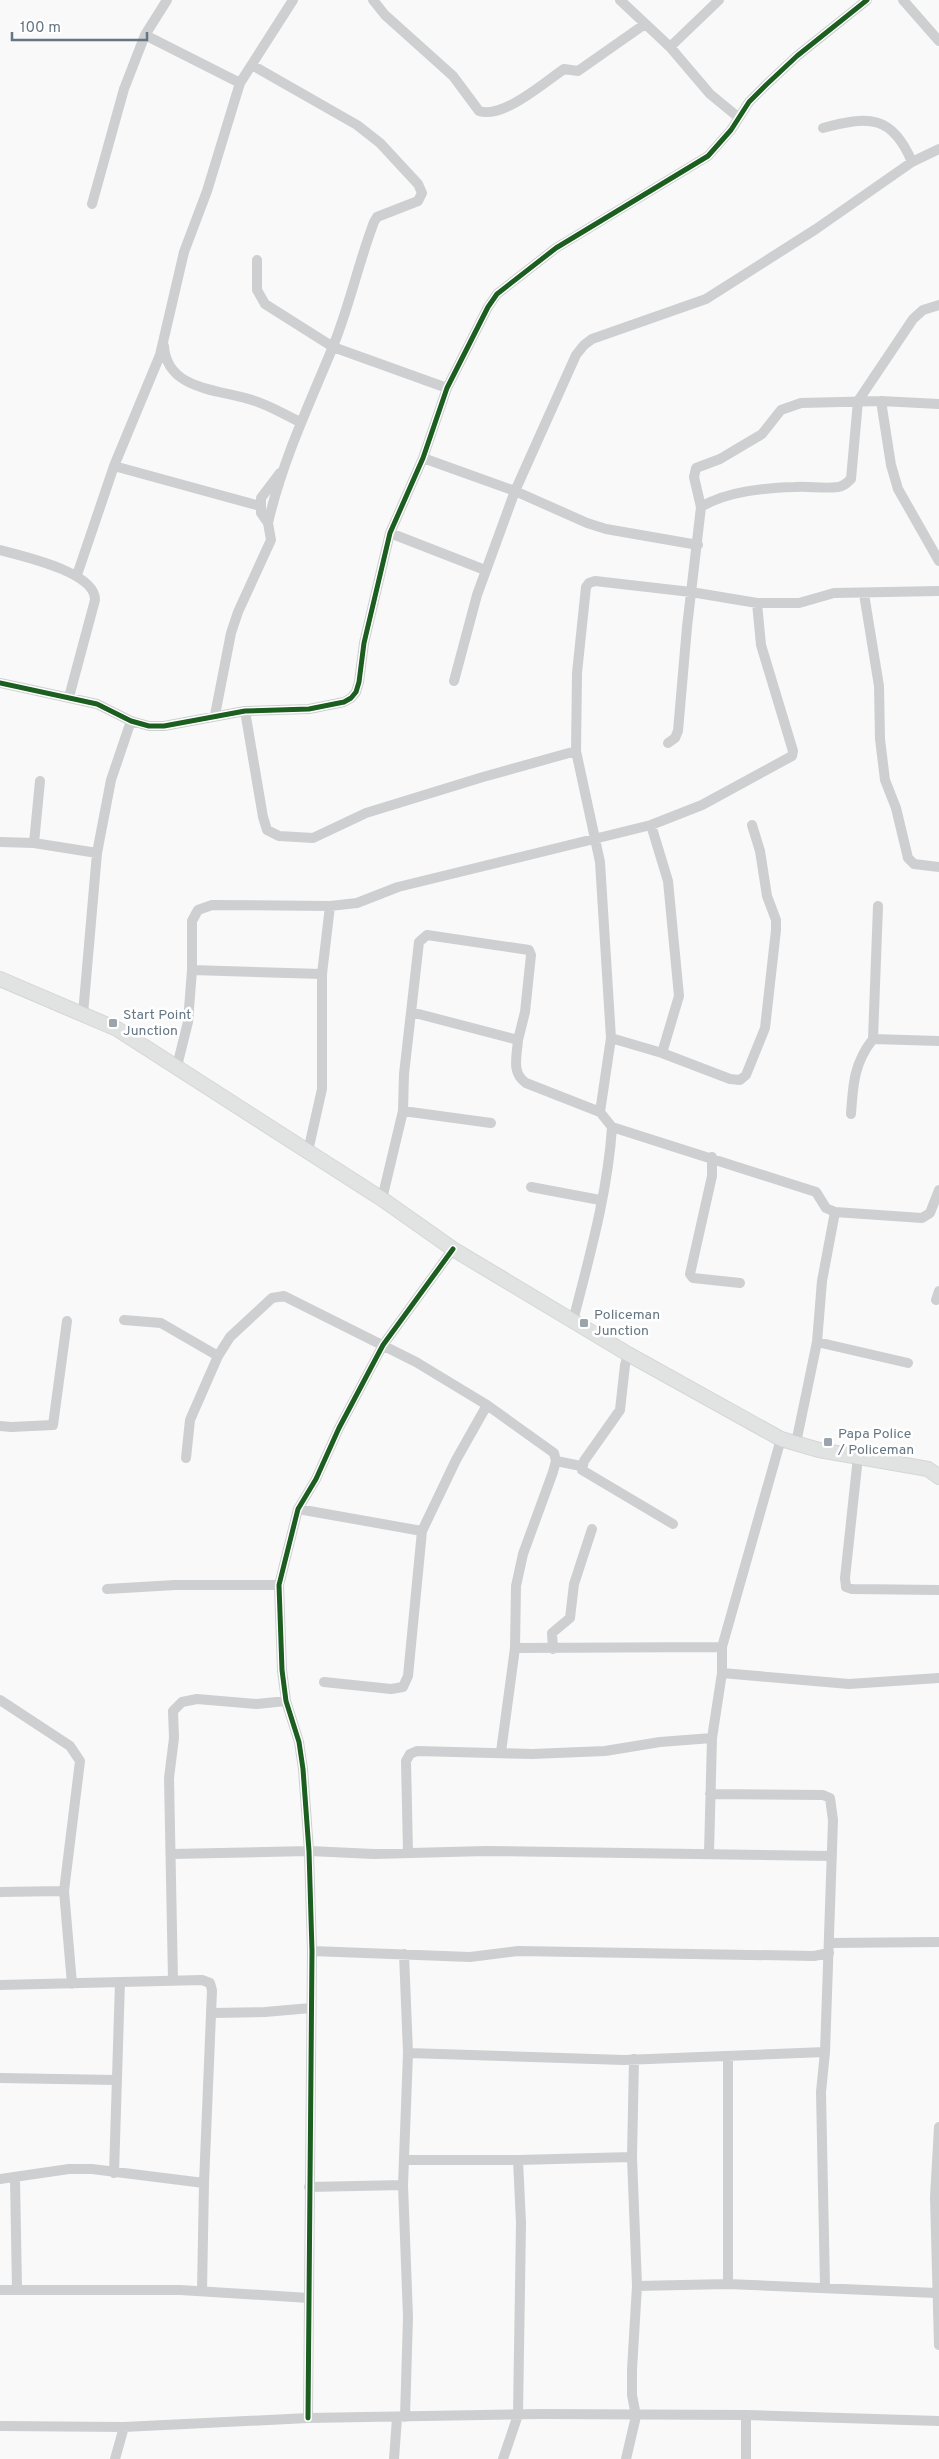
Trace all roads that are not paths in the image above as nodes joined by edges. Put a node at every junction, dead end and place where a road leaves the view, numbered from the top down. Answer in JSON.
{"nodes":[{"id":1,"x":167,"y":0,"type":"edge"},
{"id":2,"x":293,"y":0,"type":"edge"},
{"id":3,"x":373,"y":0,"type":"edge"},
{"id":4,"x":620,"y":0,"type":"edge"},
{"id":5,"x":719,"y":0,"type":"edge"},
{"id":6,"x":868,"y":0,"type":"edge"},
{"id":7,"x":903,"y":0,"type":"edge"},
{"id":8,"x":645,"y":24,"type":"junction"},
{"id":9,"x":145,"y":35,"type":"junction"},
{"id":10,"x":939,"y":41,"type":"edge"},
{"id":11,"x":670,"y":47,"type":"junction"},
{"id":12,"x":252,"y":65,"type":"junction"},
{"id":13,"x":240,"y":83,"type":"junction"},
{"id":14,"x":738,"y":117,"type":"junction"},
{"id":15,"x":823,"y":128,"type":"dead end"},
{"id":16,"x":939,"y":149,"type":"edge"},
{"id":17,"x":912,"y":162,"type":"junction"},
{"id":18,"x":92,"y":204,"type":"dead end"},
{"id":19,"x":257,"y":260,"type":"dead end"},
{"id":20,"x":939,"y":305,"type":"edge"},
{"id":21,"x":164,"y":340,"type":"junction"},
{"id":22,"x":333,"y":347,"type":"junction"},
{"id":23,"x":447,"y":388,"type":"junction"},
{"id":24,"x":858,"y":401,"type":"junction"},
{"id":25,"x":881,"y":401,"type":"junction"},
{"id":26,"x":939,"y":404,"type":"edge"},
{"id":27,"x":300,"y":422,"type":"junction"},
{"id":28,"x":423,"y":458,"type":"junction"},
{"id":29,"x":114,"y":466,"type":"junction"},
{"id":30,"x":282,"y":471,"type":"junction"},
{"id":31,"x":515,"y":491,"type":"junction"},
{"id":32,"x":260,"y":506,"type":"junction"},
{"id":33,"x":701,"y":508,"type":"junction"},
{"id":34,"x":268,"y":523,"type":"junction"},
{"id":35,"x":390,"y":533,"type":"junction"},
{"id":36,"x":698,"y":545,"type":"junction"},
{"id":37,"x":0,"y":550,"type":"edge"},
{"id":38,"x":939,"y":561,"type":"edge"},
{"id":39,"x":485,"y":570,"type":"junction"},
{"id":40,"x":77,"y":575,"type":"junction"},
{"id":41,"x":939,"y":591,"type":"edge"},
{"id":42,"x":691,"y":592,"type":"junction"},
{"id":43,"x":864,"y":594,"type":"junction"},
{"id":44,"x":757,"y":603,"type":"junction"},
{"id":45,"x":454,"y":681,"type":"dead end"},
{"id":46,"x":0,"y":683,"type":"edge"},
{"id":47,"x":69,"y":697,"type":"junction"},
{"id":48,"x":245,"y":712,"type":"junction"},
{"id":49,"x":215,"y":715,"type":"junction"},
{"id":50,"x":131,"y":721,"type":"junction"},
{"id":51,"x":668,"y":743,"type":"dead end"},
{"id":52,"x":576,"y":751,"type":"junction"},
{"id":53,"x":40,"y":781,"type":"dead end"},
{"id":54,"x":651,"y":824,"type":"junction"},
{"id":55,"x":752,"y":825,"type":"dead end"},
{"id":56,"x":595,"y":838,"type":"junction"},
{"id":57,"x":0,"y":842,"type":"edge"},
{"id":58,"x":34,"y":843,"type":"junction"},
{"id":59,"x":97,"y":853,"type":"junction"},
{"id":60,"x":939,"y":867,"type":"edge"},
{"id":61,"x":330,"y":906,"type":"junction"},
{"id":62,"x":878,"y":906,"type":"dead end"},
{"id":63,"x":192,"y":970,"type":"junction"},
{"id":64,"x":322,"y":974,"type":"junction"},
{"id":65,"x":0,"y":979,"type":"edge"},
{"id":66,"x":411,"y":1012,"type":"junction"},
{"id":67,"x":83,"y":1014,"type":"junction"},
{"id":68,"x":611,"y":1038,"type":"junction"},
{"id":69,"x":873,"y":1039,"type":"junction"},
{"id":70,"x":518,"y":1040,"type":"junction"},
{"id":71,"x":939,"y":1041,"type":"edge"},
{"id":72,"x":662,"y":1053,"type":"junction"},
{"id":73,"x":177,"y":1066,"type":"junction"},
{"id":74,"x":403,"y":1111,"type":"junction"},
{"id":75,"x":600,"y":1112,"type":"junction"},
{"id":76,"x":851,"y":1114,"type":"dead end"},
{"id":77,"x":491,"y":1123,"type":"dead end"},
{"id":78,"x":612,"y":1126,"type":"junction"},
{"id":79,"x":308,"y":1151,"type":"junction"},
{"id":80,"x":712,"y":1158,"type":"junction"},
{"id":81,"x":531,"y":1187,"type":"dead end"},
{"id":82,"x":939,"y":1190,"type":"edge"},
{"id":83,"x":382,"y":1200,"type":"junction"},
{"id":84,"x":600,"y":1200,"type":"junction"},
{"id":85,"x":835,"y":1212,"type":"junction"},
{"id":86,"x":935,"y":1215,"type":"edge"},
{"id":87,"x":453,"y":1249,"type":"junction"},
{"id":88,"x":740,"y":1283,"type":"dead end"},
{"id":89,"x":124,"y":1320,"type":"dead end"},
{"id":90,"x":67,"y":1321,"type":"dead end"},
{"id":91,"x":573,"y":1321,"type":"junction"},
{"id":92,"x":817,"y":1342,"type":"junction"},
{"id":93,"x":383,"y":1345,"type":"junction"},
{"id":94,"x":628,"y":1354,"type":"junction"},
{"id":95,"x":218,"y":1356,"type":"junction"},
{"id":96,"x":908,"y":1363,"type":"dead end"},
{"id":97,"x":487,"y":1405,"type":"junction"},
{"id":98,"x":0,"y":1426,"type":"edge"},
{"id":99,"x":781,"y":1439,"type":"junction"},
{"id":100,"x":796,"y":1444,"type":"junction"},
{"id":101,"x":858,"y":1457,"type":"junction"},
{"id":102,"x":186,"y":1458,"type":"dead end"},
{"id":103,"x":556,"y":1461,"type":"junction"},
{"id":104,"x":581,"y":1466,"type":"junction"},
{"id":105,"x":939,"y":1477,"type":"edge"},
{"id":106,"x":298,"y":1509,"type":"junction"},
{"id":107,"x":673,"y":1524,"type":"dead end"},
{"id":108,"x":592,"y":1529,"type":"dead end"},
{"id":109,"x":422,"y":1531,"type":"junction"},
{"id":110,"x":279,"y":1585,"type":"junction"},
{"id":111,"x":107,"y":1589,"type":"dead end"},
{"id":112,"x":939,"y":1590,"type":"edge"},
{"id":113,"x":722,"y":1646,"type":"junction"},
{"id":114,"x":515,"y":1648,"type":"junction"},
{"id":115,"x":552,"y":1649,"type":"junction"},
{"id":116,"x":722,"y":1673,"type":"junction"},
{"id":117,"x":939,"y":1678,"type":"edge"},
{"id":118,"x":324,"y":1682,"type":"dead end"},
{"id":119,"x":0,"y":1701,"type":"edge"},
{"id":120,"x":286,"y":1701,"type":"junction"},
{"id":121,"x":712,"y":1738,"type":"junction"},
{"id":122,"x":501,"y":1752,"type":"junction"},
{"id":123,"x":710,"y":1794,"type":"junction"},
{"id":124,"x":309,"y":1851,"type":"junction"},
{"id":125,"x":408,"y":1853,"type":"junction"},
{"id":126,"x":172,"y":1854,"type":"junction"},
{"id":127,"x":709,"y":1854,"type":"junction"},
{"id":128,"x":832,"y":1856,"type":"junction"},
{"id":129,"x":64,"y":1891,"type":"junction"},
{"id":130,"x":0,"y":1892,"type":"edge"},
{"id":131,"x":939,"y":1942,"type":"edge"},
{"id":132,"x":829,"y":1948,"type":"junction"},
{"id":133,"x":312,"y":1951,"type":"junction"},
{"id":134,"x":404,"y":1954,"type":"junction"},
{"id":135,"x":173,"y":1980,"type":"junction"},
{"id":136,"x":120,"y":1982,"type":"junction"},
{"id":137,"x":72,"y":1984,"type":"junction"},
{"id":138,"x":0,"y":1985,"type":"edge"},
{"id":139,"x":311,"y":2008,"type":"junction"},
{"id":140,"x":212,"y":2013,"type":"junction"},
{"id":141,"x":825,"y":2052,"type":"junction"},
{"id":142,"x":408,"y":2053,"type":"junction"},
{"id":143,"x":728,"y":2057,"type":"junction"},
{"id":144,"x":634,"y":2059,"type":"junction"},
{"id":145,"x":0,"y":2078,"type":"edge"},
{"id":146,"x":116,"y":2080,"type":"junction"},
{"id":147,"x":939,"y":2127,"type":"edge"},
{"id":148,"x":632,"y":2157,"type":"junction"},
{"id":149,"x":404,"y":2160,"type":"junction"},
{"id":150,"x":518,"y":2160,"type":"junction"},
{"id":151,"x":114,"y":2173,"type":"junction"},
{"id":152,"x":15,"y":2178,"type":"junction"},
{"id":153,"x":0,"y":2179,"type":"edge"},
{"id":154,"x":204,"y":2183,"type":"junction"},
{"id":155,"x":403,"y":2185,"type":"junction"},
{"id":156,"x":309,"y":2187,"type":"junction"},
{"id":157,"x":937,"y":2198,"type":"edge"},
{"id":158,"x":728,"y":2284,"type":"junction"},
{"id":159,"x":637,"y":2286,"type":"junction"},
{"id":160,"x":825,"y":2287,"type":"junction"},
{"id":161,"x":16,"y":2288,"type":"junction"},
{"id":162,"x":0,"y":2290,"type":"edge"},
{"id":163,"x":202,"y":2291,"type":"junction"},
{"id":164,"x":936,"y":2293,"type":"junction"},
{"id":165,"x":309,"y":2298,"type":"junction"},
{"id":166,"x":939,"y":2345,"type":"edge"},
{"id":167,"x":518,"y":2415,"type":"junction"},
{"id":168,"x":746,"y":2415,"type":"junction"},
{"id":169,"x":636,"y":2416,"type":"junction"},
{"id":170,"x":401,"y":2417,"type":"junction"},
{"id":171,"x":308,"y":2418,"type":"junction"},
{"id":172,"x":939,"y":2421,"type":"edge"},
{"id":173,"x":0,"y":2426,"type":"edge"},
{"id":174,"x":124,"y":2427,"type":"junction"},
{"id":175,"x":115,"y":2459,"type":"edge"},
{"id":176,"x":394,"y":2459,"type":"edge"},
{"id":177,"x":503,"y":2459,"type":"edge"},
{"id":178,"x":626,"y":2459,"type":"edge"},
{"id":179,"x":746,"y":2459,"type":"edge"}],
"edges":[{"from":1,"to":9,"type":"street"},
{"from":2,"to":12,"type":"street"},
{"from":3,"to":8,"type":"street"},
{"from":4,"to":8,"type":"street"},
{"from":5,"to":11,"type":"street"},
{"from":6,"to":14,"type":"street"},
{"from":7,"to":10,"type":"street"},
{"from":8,"to":11,"type":"street"},
{"from":9,"to":13,"type":"street"},
{"from":9,"to":18,"type":"street"},
{"from":11,"to":14,"type":"street"},
{"from":12,"to":13,"type":"street"},
{"from":12,"to":22,"type":"street"},
{"from":13,"to":21,"type":"street"},
{"from":14,"to":23,"type":"street"},
{"from":15,"to":17,"type":"street"},
{"from":16,"to":17,"type":"street"},
{"from":17,"to":31,"type":"street"},
{"from":19,"to":22,"type":"street"},
{"from":20,"to":24,"type":"street"},
{"from":21,"to":27,"type":"street"},
{"from":21,"to":29,"type":"street"},
{"from":22,"to":23,"type":"street"},
{"from":22,"to":27,"type":"street"},
{"from":23,"to":28,"type":"street"},
{"from":24,"to":25,"type":"street"},
{"from":24,"to":33,"type":"street"},
{"from":24,"to":33,"type":"street"},
{"from":25,"to":26,"type":"street"},
{"from":25,"to":38,"type":"street"},
{"from":27,"to":30,"type":"street"},
{"from":28,"to":31,"type":"street"},
{"from":28,"to":35,"type":"street"},
{"from":29,"to":32,"type":"street"},
{"from":29,"to":40,"type":"street"},
{"from":30,"to":32,"type":"street"},
{"from":30,"to":34,"type":"street"},
{"from":31,"to":36,"type":"street"},
{"from":31,"to":39,"type":"street"},
{"from":32,"to":34,"type":"street"},
{"from":33,"to":36,"type":"street"},
{"from":34,"to":49,"type":"street"},
{"from":35,"to":39,"type":"street"},
{"from":35,"to":48,"type":"street"},
{"from":36,"to":42,"type":"street"},
{"from":37,"to":40,"type":"street"},
{"from":39,"to":45,"type":"street"},
{"from":40,"to":47,"type":"street"},
{"from":41,"to":43,"type":"street"},
{"from":42,"to":44,"type":"street"},
{"from":42,"to":51,"type":"street"},
{"from":42,"to":52,"type":"street"},
{"from":43,"to":44,"type":"street"},
{"from":43,"to":60,"type":"street"},
{"from":44,"to":54,"type":"street"},
{"from":46,"to":47,"type":"street"},
{"from":47,"to":50,"type":"street"},
{"from":48,"to":49,"type":"street"},
{"from":48,"to":52,"type":"street"},
{"from":49,"to":50,"type":"street"},
{"from":50,"to":59,"type":"street"},
{"from":52,"to":56,"type":"street"},
{"from":53,"to":58,"type":"street"},
{"from":54,"to":56,"type":"street"},
{"from":54,"to":72,"type":"street"},
{"from":55,"to":72,"type":"street"},
{"from":56,"to":61,"type":"street"},
{"from":56,"to":68,"type":"street"},
{"from":57,"to":58,"type":"street"},
{"from":58,"to":59,"type":"street"},
{"from":59,"to":67,"type":"street"},
{"from":61,"to":63,"type":"street"},
{"from":61,"to":64,"type":"street"},
{"from":62,"to":69,"type":"street"},
{"from":63,"to":64,"type":"street"},
{"from":63,"to":73,"type":"street"},
{"from":64,"to":79,"type":"street"},
{"from":65,"to":67,"type":"street"},
{"from":66,"to":70,"type":"street"},
{"from":66,"to":70,"type":"street"},
{"from":66,"to":74,"type":"street"},
{"from":67,"to":73,"type":"street"},
{"from":68,"to":72,"type":"street"},
{"from":68,"to":75,"type":"street"},
{"from":69,"to":71,"type":"street"},
{"from":69,"to":76,"type":"street"},
{"from":70,"to":75,"type":"street"},
{"from":73,"to":79,"type":"street"},
{"from":74,"to":77,"type":"street"},
{"from":74,"to":83,"type":"street"},
{"from":75,"to":78,"type":"street"},
{"from":78,"to":80,"type":"street"},
{"from":78,"to":84,"type":"street"},
{"from":79,"to":83,"type":"street"},
{"from":80,"to":85,"type":"street"},
{"from":80,"to":88,"type":"street"},
{"from":81,"to":84,"type":"street"},
{"from":82,"to":86,"type":"street"},
{"from":83,"to":87,"type":"street"},
{"from":84,"to":91,"type":"street"},
{"from":85,"to":86,"type":"street"},
{"from":85,"to":92,"type":"street"},
{"from":87,"to":91,"type":"street"},
{"from":87,"to":93,"type":"street"},
{"from":89,"to":95,"type":"street"},
{"from":90,"to":98,"type":"street"},
{"from":91,"to":94,"type":"street"},
{"from":92,"to":96,"type":"street"},
{"from":92,"to":100,"type":"street"},
{"from":93,"to":95,"type":"street"},
{"from":93,"to":97,"type":"street"},
{"from":93,"to":106,"type":"street"},
{"from":94,"to":99,"type":"street"},
{"from":94,"to":104,"type":"street"},
{"from":95,"to":102,"type":"street"},
{"from":97,"to":103,"type":"street"},
{"from":97,"to":109,"type":"street"},
{"from":99,"to":100,"type":"street"},
{"from":99,"to":113,"type":"street"},
{"from":100,"to":101,"type":"street"},
{"from":101,"to":105,"type":"street"},
{"from":101,"to":112,"type":"street"},
{"from":103,"to":104,"type":"street"},
{"from":103,"to":114,"type":"street"},
{"from":104,"to":107,"type":"street"},
{"from":106,"to":109,"type":"street"},
{"from":106,"to":110,"type":"street"},
{"from":108,"to":115,"type":"street"},
{"from":109,"to":118,"type":"street"},
{"from":110,"to":111,"type":"street"},
{"from":110,"to":120,"type":"street"},
{"from":113,"to":115,"type":"street"},
{"from":113,"to":116,"type":"street"},
{"from":114,"to":115,"type":"street"},
{"from":114,"to":122,"type":"street"},
{"from":116,"to":117,"type":"street"},
{"from":116,"to":121,"type":"street"},
{"from":119,"to":129,"type":"street"},
{"from":120,"to":124,"type":"street"},
{"from":120,"to":126,"type":"street"},
{"from":121,"to":122,"type":"street"},
{"from":121,"to":123,"type":"street"},
{"from":122,"to":125,"type":"street"},
{"from":123,"to":127,"type":"street"},
{"from":123,"to":128,"type":"street"},
{"from":124,"to":125,"type":"street"},
{"from":124,"to":126,"type":"street"},
{"from":124,"to":133,"type":"street"},
{"from":125,"to":127,"type":"street"},
{"from":126,"to":135,"type":"street"},
{"from":127,"to":128,"type":"street"},
{"from":128,"to":132,"type":"street"},
{"from":129,"to":130,"type":"street"},
{"from":129,"to":137,"type":"street"},
{"from":131,"to":132,"type":"street"},
{"from":132,"to":134,"type":"street"},
{"from":132,"to":141,"type":"street"},
{"from":133,"to":134,"type":"street"},
{"from":133,"to":139,"type":"street"},
{"from":134,"to":142,"type":"street"},
{"from":135,"to":136,"type":"street"},
{"from":135,"to":140,"type":"street"},
{"from":136,"to":137,"type":"street"},
{"from":136,"to":146,"type":"street"},
{"from":137,"to":138,"type":"street"},
{"from":139,"to":140,"type":"street"},
{"from":139,"to":156,"type":"street"},
{"from":140,"to":154,"type":"street"},
{"from":141,"to":143,"type":"street"},
{"from":141,"to":160,"type":"street"},
{"from":142,"to":144,"type":"street"},
{"from":142,"to":149,"type":"street"},
{"from":143,"to":144,"type":"street"},
{"from":143,"to":158,"type":"street"},
{"from":144,"to":148,"type":"street"},
{"from":145,"to":146,"type":"street"},
{"from":146,"to":151,"type":"street"},
{"from":147,"to":157,"type":"street"},
{"from":148,"to":150,"type":"street"},
{"from":148,"to":159,"type":"street"},
{"from":149,"to":150,"type":"street"},
{"from":149,"to":155,"type":"street"},
{"from":150,"to":167,"type":"street"},
{"from":151,"to":152,"type":"street"},
{"from":151,"to":154,"type":"street"},
{"from":152,"to":153,"type":"street"},
{"from":152,"to":161,"type":"street"},
{"from":154,"to":163,"type":"street"},
{"from":155,"to":156,"type":"street"},
{"from":155,"to":170,"type":"street"},
{"from":156,"to":165,"type":"street"},
{"from":157,"to":164,"type":"street"},
{"from":158,"to":159,"type":"street"},
{"from":158,"to":160,"type":"street"},
{"from":159,"to":169,"type":"street"},
{"from":160,"to":164,"type":"street"},
{"from":161,"to":162,"type":"street"},
{"from":161,"to":163,"type":"street"},
{"from":163,"to":165,"type":"street"},
{"from":164,"to":166,"type":"street"},
{"from":165,"to":171,"type":"street"},
{"from":167,"to":169,"type":"street"},
{"from":167,"to":170,"type":"street"},
{"from":167,"to":177,"type":"street"},
{"from":168,"to":169,"type":"street"},
{"from":168,"to":172,"type":"street"},
{"from":168,"to":179,"type":"street"},
{"from":169,"to":178,"type":"street"},
{"from":170,"to":171,"type":"street"},
{"from":170,"to":176,"type":"street"},
{"from":171,"to":174,"type":"street"},
{"from":173,"to":174,"type":"street"},
{"from":174,"to":175,"type":"street"}]}
